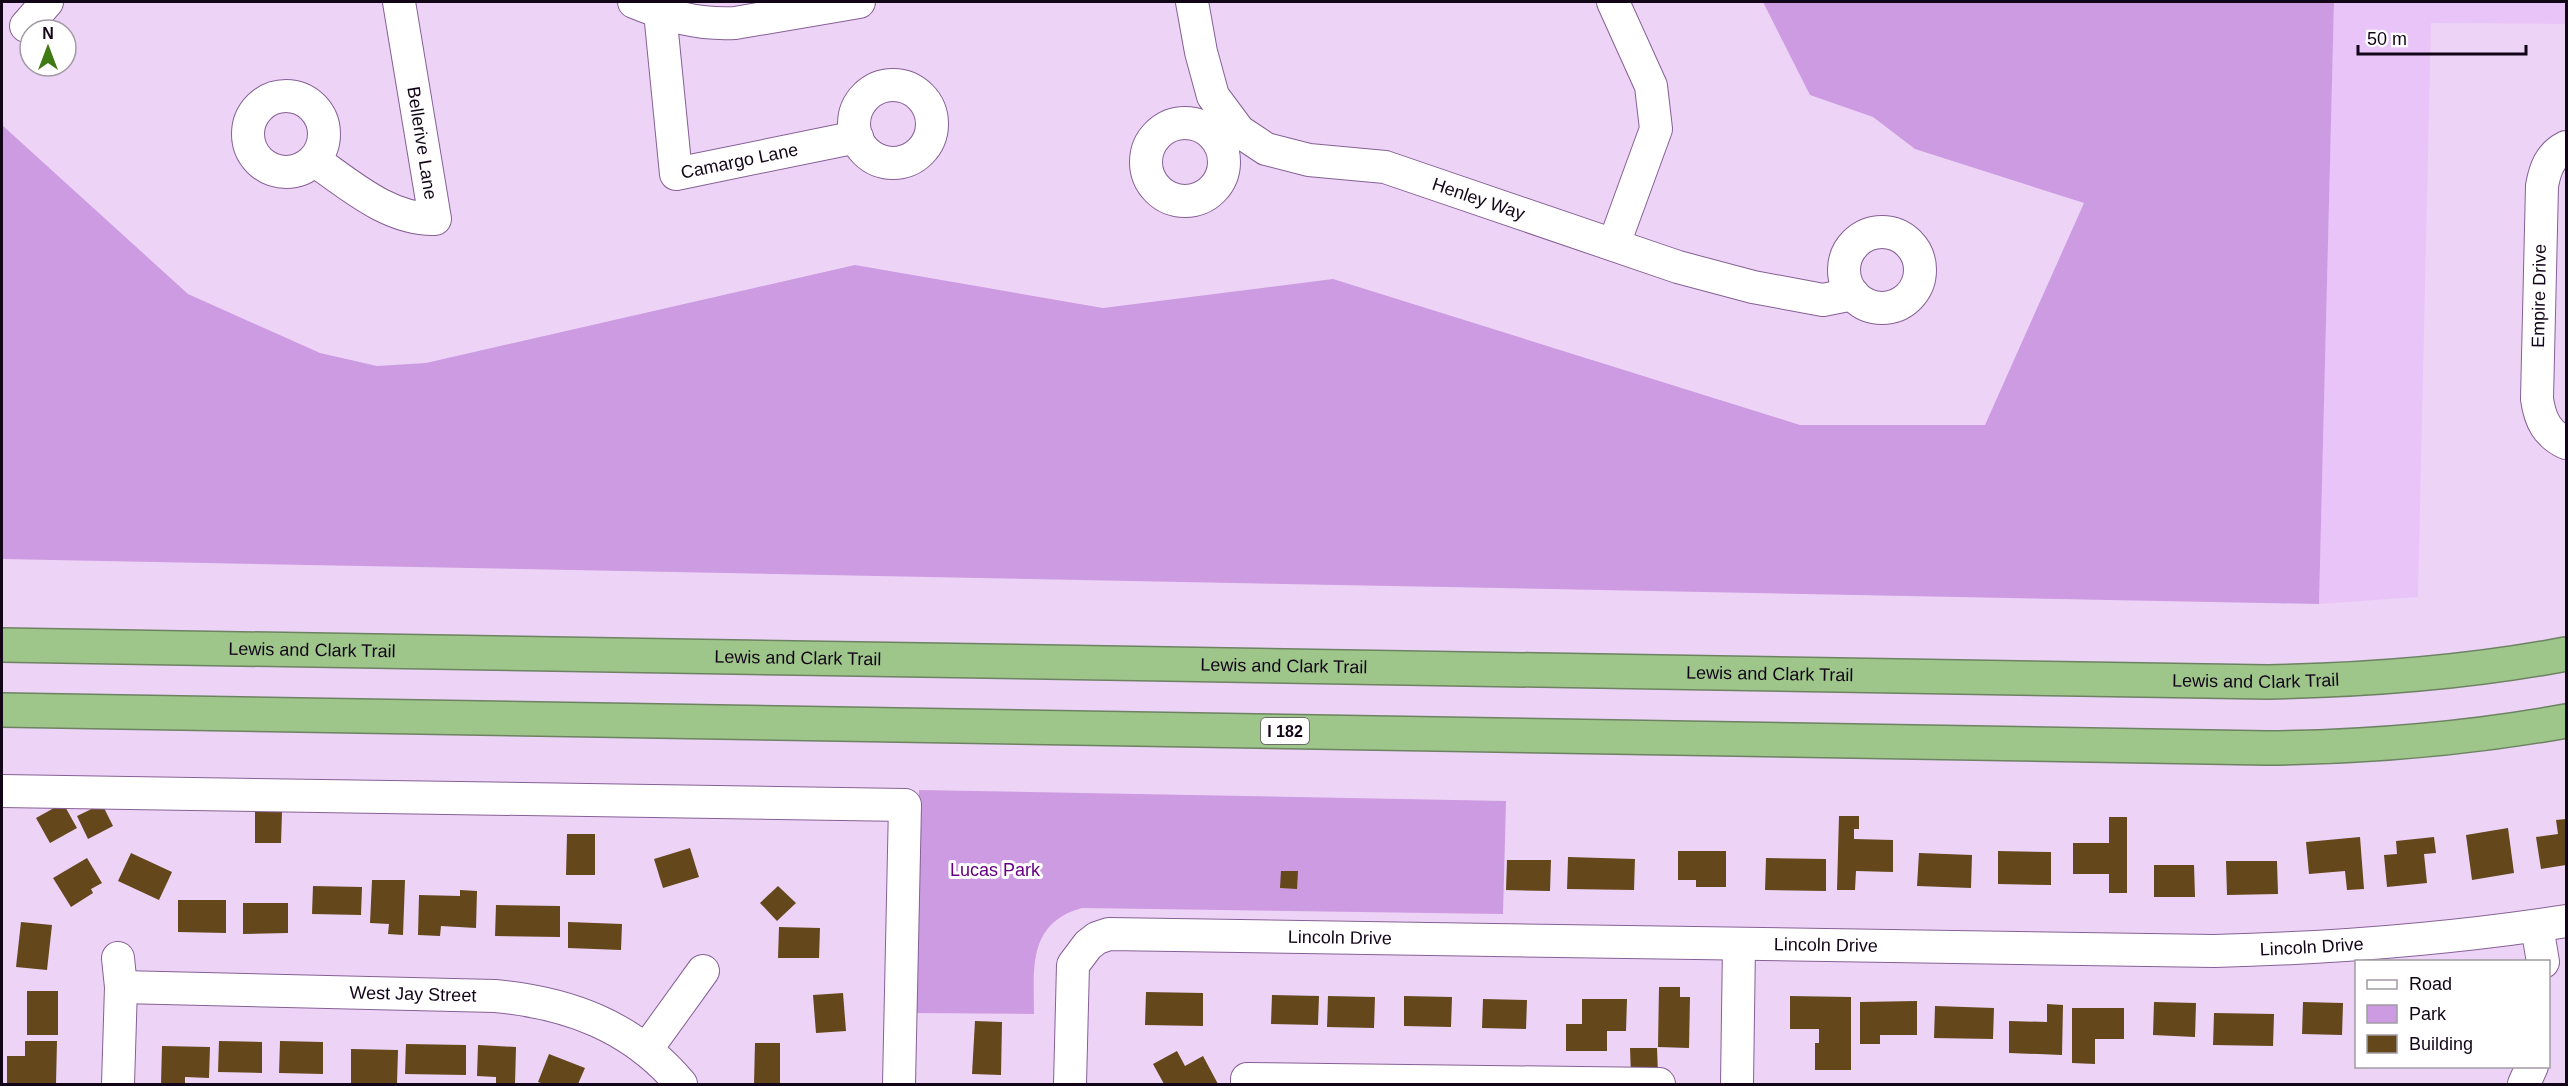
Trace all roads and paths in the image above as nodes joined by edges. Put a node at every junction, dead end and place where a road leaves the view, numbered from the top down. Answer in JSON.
{"nodes":[{"id":1,"x":47,"y":2,"type":"edge"},
{"id":2,"x":399,"y":2,"type":"edge"},
{"id":3,"x":859,"y":2,"type":"edge"},
{"id":4,"x":1192,"y":2,"type":"edge"},
{"id":5,"x":1613,"y":2,"type":"edge"},
{"id":6,"x":652,"y":5,"type":"edge"},
{"id":7,"x":33,"y":18,"type":"edge"},
{"id":8,"x":857,"y":137,"type":"dead end"},
{"id":9,"x":2566,"y":147,"type":"edge"},
{"id":10,"x":314,"y":160,"type":"dead end"},
{"id":11,"x":1614,"y":244,"type":"junction"},
{"id":12,"x":1853,"y":294,"type":"dead end"},
{"id":13,"x":2566,"y":443,"type":"edge"},
{"id":14,"x":2,"y":645,"type":"edge"},
{"id":15,"x":2566,"y":646,"type":"edge"},
{"id":16,"x":2566,"y":654,"type":"edge"},
{"id":17,"x":2510,"y":665,"type":"junction"},
{"id":18,"x":2,"y":710,"type":"edge"},
{"id":19,"x":2566,"y":721,"type":"edge"},
{"id":20,"x":2,"y":791,"type":"edge"},
{"id":21,"x":2552,"y":924,"type":"edge"},
{"id":22,"x":1739,"y":945,"type":"junction"},
{"id":23,"x":2543,"y":960,"type":"edge"},
{"id":24,"x":703,"y":971,"type":"dead end"},
{"id":25,"x":646,"y":1050,"type":"junction"},
{"id":26,"x":2531,"y":1068,"type":"edge"},
{"id":27,"x":118,"y":1084,"type":"edge"},
{"id":28,"x":681,"y":1084,"type":"edge"},
{"id":29,"x":899,"y":1084,"type":"edge"},
{"id":30,"x":1070,"y":1084,"type":"edge"},
{"id":31,"x":1247,"y":1084,"type":"edge"},
{"id":32,"x":1659,"y":1084,"type":"edge"},
{"id":33,"x":1737,"y":1084,"type":"edge"},
{"id":34,"x":2524,"y":1084,"type":"edge"}],
"edges":[{"from":1,"to":7,"type":"street"},
{"from":2,"to":10,"type":"street","name":"Bellerive Lane"},
{"from":3,"to":6,"type":"street"},
{"from":4,"to":11,"type":"street","name":"Henley Way"},
{"from":5,"to":11,"type":"street"},
{"from":6,"to":8,"type":"street","name":"Camargo Lane"},
{"from":9,"to":13,"type":"street","name":"Empire Drive"},
{"from":11,"to":12,"type":"street","name":"Henley Way"},
{"from":14,"to":17,"type":"highway","name":"Lewis and Clark Trail"},
{"from":15,"to":17,"type":"highway"},
{"from":16,"to":17,"type":"highway","name":"Lewis and Clark Trail"},
{"from":18,"to":19,"type":"highway","number":"I 182"},
{"from":20,"to":29,"type":"street"},
{"from":21,"to":22,"type":"street","name":"Lincoln Drive"},
{"from":21,"to":23,"type":"street"},
{"from":22,"to":30,"type":"street","name":"Lincoln Drive"},
{"from":22,"to":33,"type":"street"},
{"from":24,"to":25,"type":"street"},
{"from":25,"to":27,"type":"street","name":"West Jay Street"},
{"from":25,"to":28,"type":"street","name":"West Jay Street"},
{"from":26,"to":34,"type":"street"},
{"from":31,"to":32,"type":"street"}]}
